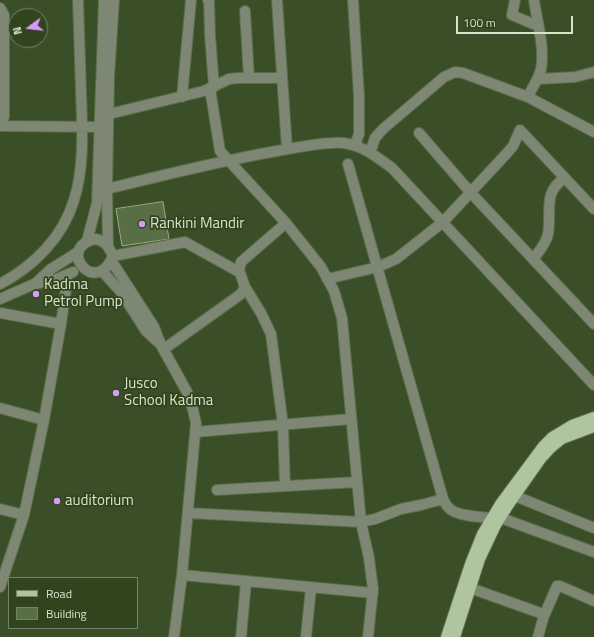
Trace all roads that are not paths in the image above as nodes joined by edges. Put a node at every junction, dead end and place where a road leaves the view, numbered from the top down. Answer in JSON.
{"nodes":[{"id":1,"x":78,"y":0,"type":"edge"},
{"id":2,"x":104,"y":0,"type":"edge"},
{"id":3,"x":114,"y":0,"type":"edge"},
{"id":4,"x":191,"y":0,"type":"edge"},
{"id":5,"x":208,"y":0,"type":"edge"},
{"id":6,"x":277,"y":0,"type":"edge"},
{"id":7,"x":353,"y":0,"type":"edge"},
{"id":8,"x":515,"y":0,"type":"edge"},
{"id":9,"x":534,"y":0,"type":"edge"},
{"id":10,"x":0,"y":8,"type":"edge"},
{"id":11,"x":244,"y":11,"type":"dead end"},
{"id":12,"x":538,"y":26,"type":"junction"},
{"id":13,"x":594,"y":72,"type":"edge"},
{"id":14,"x":249,"y":78,"type":"junction"},
{"id":15,"x":282,"y":78,"type":"junction"},
{"id":16,"x":538,"y":79,"type":"junction"},
{"id":17,"x":212,"y":88,"type":"junction"},
{"id":18,"x":182,"y":97,"type":"junction"},
{"id":19,"x":528,"y":97,"type":"junction"},
{"id":20,"x":109,"y":114,"type":"junction"},
{"id":21,"x":0,"y":125,"type":"edge"},
{"id":22,"x":82,"y":126,"type":"junction"},
{"id":23,"x":99,"y":127,"type":"junction"},
{"id":24,"x":594,"y":132,"type":"edge"},
{"id":25,"x":419,"y":133,"type":"dead end"},
{"id":26,"x":354,"y":145,"type":"junction"},
{"id":27,"x":287,"y":149,"type":"junction"},
{"id":28,"x":370,"y":153,"type":"junction"},
{"id":29,"x":228,"y":160,"type":"junction"},
{"id":30,"x":348,"y":164,"type":"dead end"},
{"id":31,"x":565,"y":178,"type":"junction"},
{"id":32,"x":107,"y":189,"type":"junction"},
{"id":33,"x":470,"y":192,"type":"junction"},
{"id":34,"x":594,"y":209,"type":"edge"},
{"id":35,"x":443,"y":222,"type":"junction"},
{"id":36,"x":286,"y":223,"type":"junction"},
{"id":37,"x":87,"y":241,"type":"junction"},
{"id":38,"x":108,"y":245,"type":"junction"},
{"id":39,"x":78,"y":252,"type":"junction"},
{"id":40,"x":112,"y":258,"type":"junction"},
{"id":41,"x":534,"y":258,"type":"junction"},
{"id":42,"x":81,"y":267,"type":"junction"},
{"id":43,"x":378,"y":267,"type":"junction"},
{"id":44,"x":102,"y":271,"type":"junction"},
{"id":45,"x":239,"y":272,"type":"junction"},
{"id":46,"x":68,"y":274,"type":"junction"},
{"id":47,"x":327,"y":279,"type":"junction"},
{"id":48,"x":0,"y":284,"type":"edge"},
{"id":49,"x":34,"y":284,"type":"junction"},
{"id":50,"x":245,"y":287,"type":"junction"},
{"id":51,"x":0,"y":299,"type":"edge"},
{"id":52,"x":0,"y":314,"type":"edge"},
{"id":53,"x":61,"y":324,"type":"junction"},
{"id":54,"x":594,"y":324,"type":"edge"},
{"id":55,"x":162,"y":347,"type":"junction"},
{"id":56,"x":594,"y":385,"type":"edge"},
{"id":57,"x":0,"y":408,"type":"edge"},
{"id":58,"x":594,"y":417,"type":"edge"},
{"id":59,"x":352,"y":419,"type":"junction"},
{"id":60,"x":44,"y":420,"type":"junction"},
{"id":61,"x":283,"y":425,"type":"junction"},
{"id":62,"x":594,"y":427,"type":"edge"},
{"id":63,"x":195,"y":432,"type":"junction"},
{"id":64,"x":357,"y":482,"type":"junction"},
{"id":65,"x":285,"y":486,"type":"junction"},
{"id":66,"x":217,"y":490,"type":"dead end"},
{"id":67,"x":515,"y":496,"type":"junction"},
{"id":68,"x":443,"y":499,"type":"junction"},
{"id":69,"x":0,"y":509,"type":"edge"},
{"id":70,"x":188,"y":513,"type":"junction"},
{"id":71,"x":24,"y":516,"type":"junction"},
{"id":72,"x":496,"y":518,"type":"junction"},
{"id":73,"x":361,"y":522,"type":"junction"},
{"id":74,"x":594,"y":528,"type":"edge"},
{"id":75,"x":594,"y":552,"type":"edge"},
{"id":76,"x":182,"y":575,"type":"junction"},
{"id":77,"x":246,"y":582,"type":"junction"},
{"id":78,"x":0,"y":587,"type":"edge"},
{"id":79,"x":311,"y":588,"type":"junction"},
{"id":80,"x":470,"y":588,"type":"junction"},
{"id":81,"x":373,"y":592,"type":"junction"},
{"id":82,"x":594,"y":601,"type":"edge"},
{"id":83,"x":544,"y":616,"type":"junction"},
{"id":84,"x":174,"y":637,"type":"edge"},
{"id":85,"x":241,"y":637,"type":"edge"},
{"id":86,"x":306,"y":637,"type":"edge"},
{"id":87,"x":368,"y":637,"type":"edge"},
{"id":88,"x":446,"y":637,"type":"edge"},
{"id":89,"x":455,"y":637,"type":"edge"},
{"id":90,"x":538,"y":637,"type":"edge"}],
"edges":[{"from":1,"to":22,"type":"street"},
{"from":2,"to":23,"type":"street"},
{"from":3,"to":20,"type":"street"},
{"from":4,"to":18,"type":"street"},
{"from":5,"to":17,"type":"street"},
{"from":6,"to":15,"type":"street"},
{"from":7,"to":26,"type":"street"},
{"from":8,"to":12,"type":"street"},
{"from":9,"to":12,"type":"street"},
{"from":10,"to":21,"type":"street"},
{"from":11,"to":14,"type":"street"},
{"from":12,"to":16,"type":"street"},
{"from":13,"to":16,"type":"street"},
{"from":14,"to":15,"type":"street"},
{"from":14,"to":17,"type":"street"},
{"from":15,"to":27,"type":"street"},
{"from":16,"to":19,"type":"street"},
{"from":17,"to":18,"type":"street"},
{"from":17,"to":29,"type":"street"},
{"from":18,"to":20,"type":"street"},
{"from":19,"to":24,"type":"street"},
{"from":19,"to":28,"type":"street"},
{"from":20,"to":32,"type":"street"},
{"from":21,"to":22,"type":"street"},
{"from":22,"to":23,"type":"street"},
{"from":22,"to":48,"type":"street"},
{"from":23,"to":37,"type":"street"},
{"from":25,"to":33,"type":"street"},
{"from":26,"to":27,"type":"street"},
{"from":26,"to":28,"type":"street"},
{"from":27,"to":29,"type":"street"},
{"from":28,"to":35,"type":"street"},
{"from":29,"to":32,"type":"street"},
{"from":29,"to":36,"type":"street"},
{"from":30,"to":43,"type":"street"},
{"from":31,"to":33,"type":"street"},
{"from":31,"to":34,"type":"street"},
{"from":31,"to":41,"type":"street"},
{"from":32,"to":38,"type":"street"},
{"from":33,"to":35,"type":"street"},
{"from":33,"to":41,"type":"street"},
{"from":35,"to":43,"type":"street"},
{"from":35,"to":56,"type":"street"},
{"from":36,"to":45,"type":"street"},
{"from":36,"to":47,"type":"street"},
{"from":37,"to":38,"type":"street"},
{"from":37,"to":39,"type":"street"},
{"from":38,"to":40,"type":"street"},
{"from":39,"to":42,"type":"street"},
{"from":39,"to":49,"type":"street"},
{"from":40,"to":44,"type":"street"},
{"from":40,"to":45,"type":"street"},
{"from":40,"to":55,"type":"street"},
{"from":41,"to":54,"type":"street"},
{"from":42,"to":44,"type":"street"},
{"from":42,"to":46,"type":"street"},
{"from":43,"to":47,"type":"street"},
{"from":43,"to":68,"type":"street"},
{"from":44,"to":55,"type":"street"},
{"from":45,"to":50,"type":"street"},
{"from":46,"to":49,"type":"street"},
{"from":46,"to":53,"type":"street"},
{"from":47,"to":59,"type":"street"},
{"from":49,"to":51,"type":"street"},
{"from":50,"to":55,"type":"street"},
{"from":50,"to":61,"type":"street"},
{"from":52,"to":53,"type":"street"},
{"from":53,"to":60,"type":"street"},
{"from":55,"to":63,"type":"street"},
{"from":57,"to":60,"type":"street"},
{"from":58,"to":72,"type":"main road"},
{"from":59,"to":61,"type":"street"},
{"from":59,"to":64,"type":"street"},
{"from":60,"to":71,"type":"street"},
{"from":61,"to":63,"type":"street"},
{"from":61,"to":65,"type":"street"},
{"from":62,"to":67,"type":"main road"},
{"from":63,"to":70,"type":"street"},
{"from":64,"to":65,"type":"street"},
{"from":64,"to":73,"type":"street"},
{"from":65,"to":66,"type":"street"},
{"from":67,"to":72,"type":"main road"},
{"from":67,"to":74,"type":"street"},
{"from":68,"to":72,"type":"street"},
{"from":68,"to":73,"type":"street"},
{"from":69,"to":71,"type":"street"},
{"from":70,"to":73,"type":"street"},
{"from":70,"to":76,"type":"street"},
{"from":71,"to":78,"type":"street"},
{"from":72,"to":75,"type":"street"},
{"from":72,"to":80,"type":"main road"},
{"from":72,"to":88,"type":"main road"},
{"from":73,"to":81,"type":"street"},
{"from":76,"to":77,"type":"street"},
{"from":76,"to":84,"type":"street"},
{"from":77,"to":79,"type":"street"},
{"from":77,"to":85,"type":"street"},
{"from":79,"to":81,"type":"street"},
{"from":79,"to":86,"type":"street"},
{"from":80,"to":83,"type":"street"},
{"from":80,"to":89,"type":"main road"},
{"from":81,"to":87,"type":"street"},
{"from":82,"to":83,"type":"street"},
{"from":83,"to":90,"type":"street"}]}
